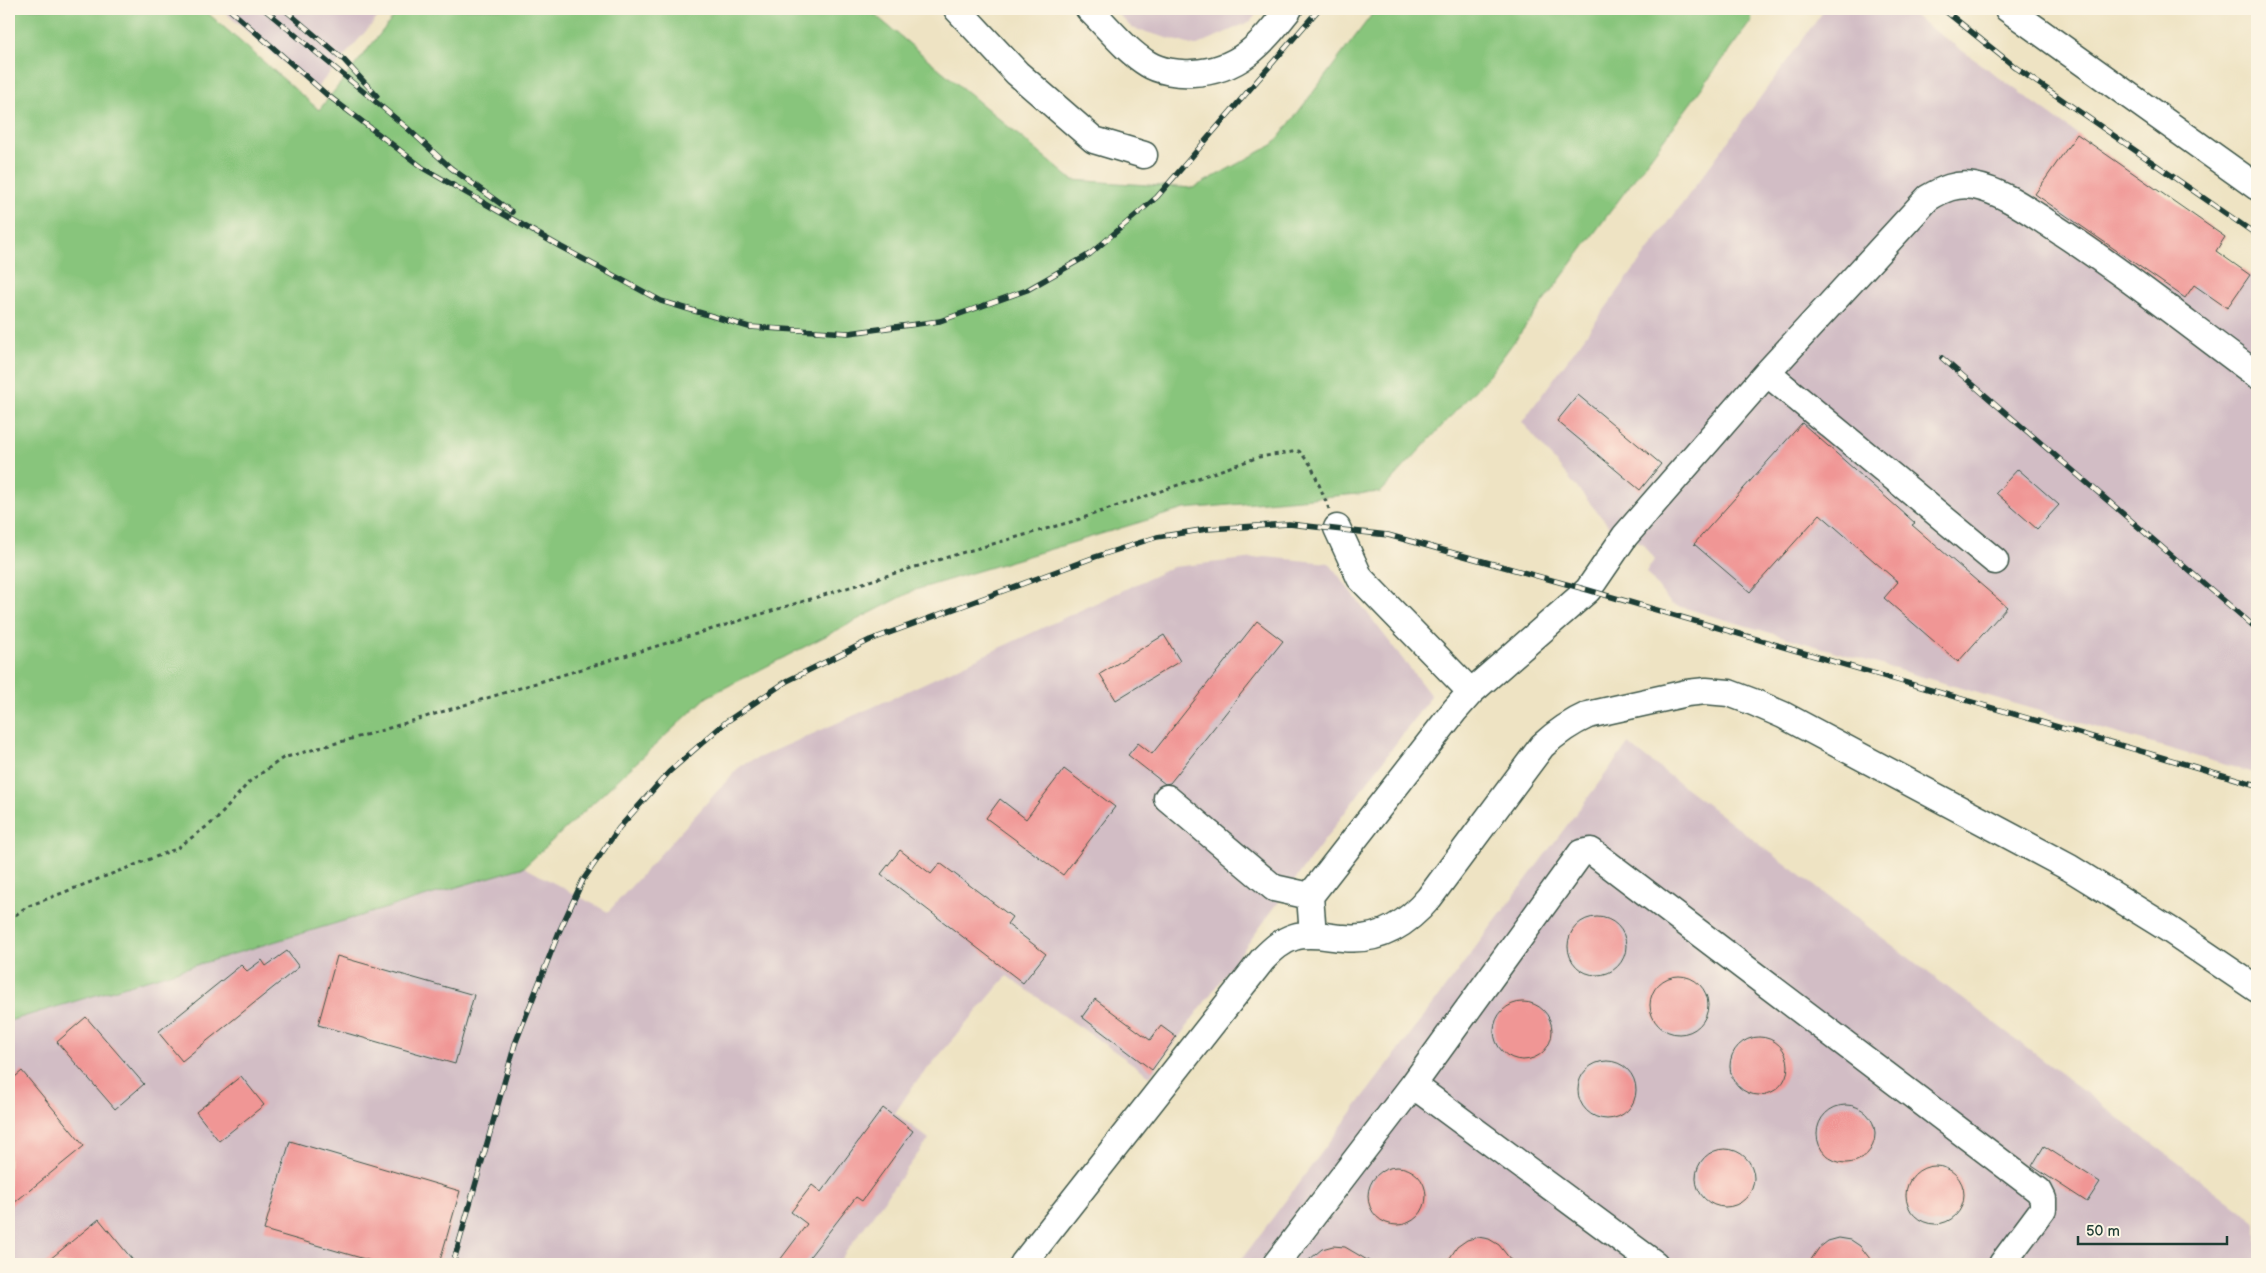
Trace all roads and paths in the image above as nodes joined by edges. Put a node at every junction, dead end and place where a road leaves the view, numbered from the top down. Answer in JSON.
{"nodes":[{"id":1,"x":957,"y":9,"type":"edge"},
{"id":2,"x":1089,"y":9,"type":"edge"},
{"id":3,"x":1289,"y":9,"type":"edge"},
{"id":4,"x":2008,"y":9,"type":"edge"},
{"id":5,"x":1144,"y":155,"type":"dead end"},
{"id":6,"x":2257,"y":187,"type":"edge"},
{"id":7,"x":1767,"y":373,"type":"junction"},
{"id":8,"x":2257,"y":376,"type":"edge"},
{"id":9,"x":1337,"y":528,"type":"joint"},
{"id":10,"x":1995,"y":561,"type":"dead end"},
{"id":11,"x":1472,"y":692,"type":"junction"},
{"id":12,"x":1167,"y":798,"type":"dead end"},
{"id":13,"x":1310,"y":896,"type":"junction"},
{"id":14,"x":9,"y":920,"type":"edge"},
{"id":15,"x":1313,"y":935,"type":"junction"},
{"id":16,"x":2257,"y":989,"type":"edge"},
{"id":17,"x":1413,"y":1085,"type":"junction"},
{"id":18,"x":1023,"y":1264,"type":"edge"},
{"id":19,"x":1276,"y":1264,"type":"edge"},
{"id":20,"x":1655,"y":1264,"type":"edge"},
{"id":21,"x":2002,"y":1264,"type":"edge"}],
"edges":[{"from":1,"to":5,"type":"street"},
{"from":2,"to":3,"type":"street"},
{"from":4,"to":6,"type":"street"},
{"from":7,"to":8,"type":"street"},
{"from":7,"to":10,"type":"street"},
{"from":7,"to":11,"type":"street"},
{"from":9,"to":11,"type":"street"},
{"from":9,"to":14,"type":"path"},
{"from":11,"to":13,"type":"street"},
{"from":12,"to":13,"type":"street"},
{"from":13,"to":15,"type":"street"},
{"from":15,"to":16,"type":"street"},
{"from":15,"to":18,"type":"street"},
{"from":17,"to":19,"type":"street"},
{"from":17,"to":20,"type":"street"},
{"from":17,"to":21,"type":"street"}]}
